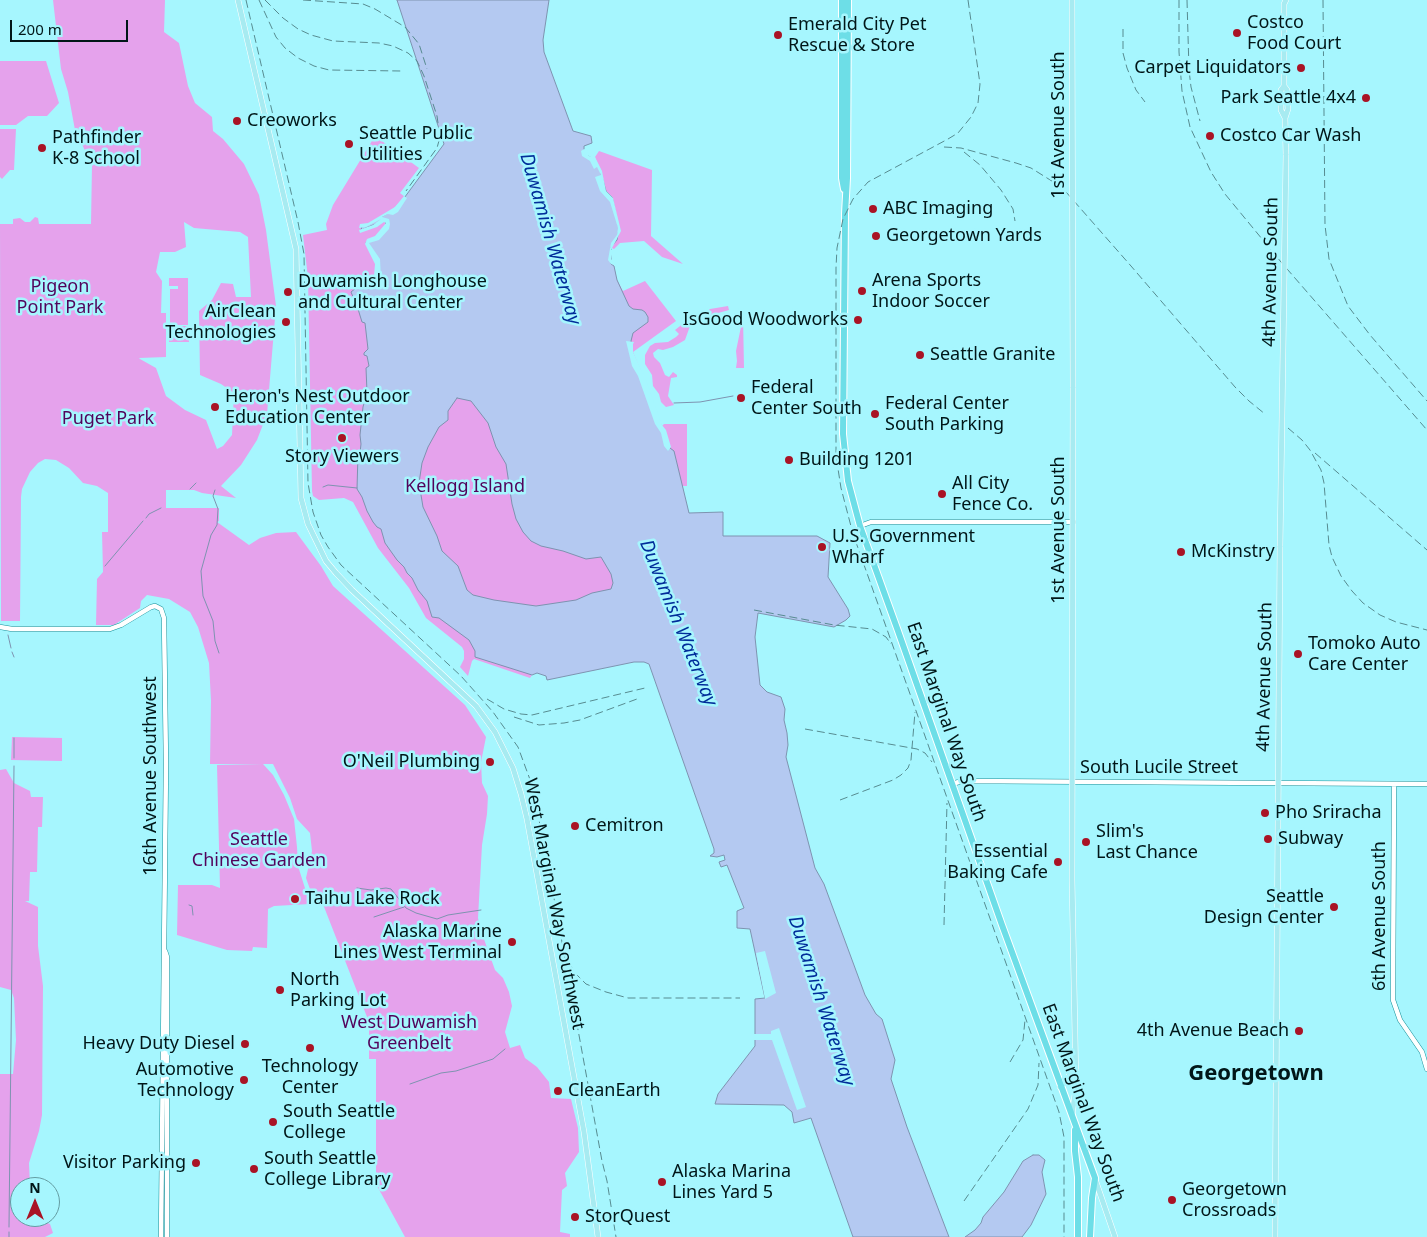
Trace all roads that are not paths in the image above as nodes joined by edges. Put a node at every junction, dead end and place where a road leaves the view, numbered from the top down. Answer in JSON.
{"nodes":[{"id":1,"x":238,"y":0,"type":"edge"},
{"id":2,"x":842,"y":0,"type":"edge"},
{"id":3,"x":848,"y":0,"type":"edge"},
{"id":4,"x":1072,"y":0,"type":"edge"},
{"id":5,"x":1284,"y":1,"type":"edge"},
{"id":6,"x":845,"y":199,"type":"junction"},
{"id":7,"x":1073,"y":522,"type":"junction"},
{"id":8,"x":860,"y":526,"type":"junction"},
{"id":9,"x":0,"y":627,"type":"edge"},
{"id":10,"x":1072,"y":782,"type":"junction"},
{"id":11,"x":1278,"y":783,"type":"junction"},
{"id":12,"x":952,"y":784,"type":"junction"},
{"id":13,"x":1394,"y":784,"type":"junction"},
{"id":14,"x":1427,"y":784,"type":"edge"},
{"id":15,"x":164,"y":950,"type":"junction"},
{"id":16,"x":1074,"y":1061,"type":"junction"},
{"id":17,"x":1427,"y":1069,"type":"edge"},
{"id":18,"x":1060,"y":1087,"type":"junction"},
{"id":19,"x":1072,"y":1116,"type":"junction"},
{"id":20,"x":1075,"y":1126,"type":"junction"},
{"id":21,"x":1095,"y":1178,"type":"junction"},
{"id":22,"x":161,"y":1237,"type":"edge"},
{"id":23,"x":167,"y":1237,"type":"edge"},
{"id":24,"x":598,"y":1237,"type":"edge"},
{"id":25,"x":1078,"y":1237,"type":"edge"},
{"id":26,"x":1090,"y":1237,"type":"edge"},
{"id":27,"x":1116,"y":1237,"type":"edge"},
{"id":28,"x":1275,"y":1237,"type":"edge"}],
"edges":[{"from":1,"to":24,"type":"main road","name":"West Marginal Way Southwest"},
{"from":2,"to":6,"type":"highway","name":"East Marginal Way South"},
{"from":3,"to":6,"type":"highway","name":"East Marginal Way South"},
{"from":4,"to":7,"type":"main road","name":"1st Avenue South","bridge":true},
{"from":5,"to":11,"type":"main road","name":"4th Avenue South","bridge":true},
{"from":6,"to":8,"type":"highway","name":"East Marginal Way South"},
{"from":7,"to":8,"type":"street"},
{"from":7,"to":10,"type":"main road","name":"1st Avenue South"},
{"from":8,"to":12,"type":"highway","name":"East Marginal Way South"},
{"from":9,"to":15,"type":"street","name":"16th Avenue Southwest"},
{"from":10,"to":11,"type":"street","name":"South Lucile Street"},
{"from":10,"to":12,"type":"street","name":"South Lucile Street"},
{"from":10,"to":16,"type":"main road","name":"1st Avenue South"},
{"from":11,"to":13,"type":"street","name":"South Lucile Street"},
{"from":11,"to":28,"type":"main road","name":"4th Avenue South"},
{"from":12,"to":18,"type":"highway","name":"East Marginal Way South"},
{"from":13,"to":14,"type":"street","name":"South Lucile Street"},
{"from":13,"to":17,"type":"street","name":"6th Avenue South"},
{"from":15,"to":22,"type":"street","name":"16th Avenue Southwest"},
{"from":15,"to":23,"type":"street","name":"16th Avenue Southwest"},
{"from":16,"to":18,"type":"main road","name":"1st Avenue South"},
{"from":16,"to":19,"type":"main road","name":"1st Avenue South"},
{"from":18,"to":19,"type":"highway","name":"East Marginal Way South"},
{"from":19,"to":20,"type":"highway","name":"East Marginal Way South"},
{"from":20,"to":21,"type":"highway","name":"East Marginal Way South"},
{"from":20,"to":25,"type":"highway"},
{"from":21,"to":26,"type":"highway"},
{"from":21,"to":27,"type":"main road","name":"East Marginal Way South"}]}
